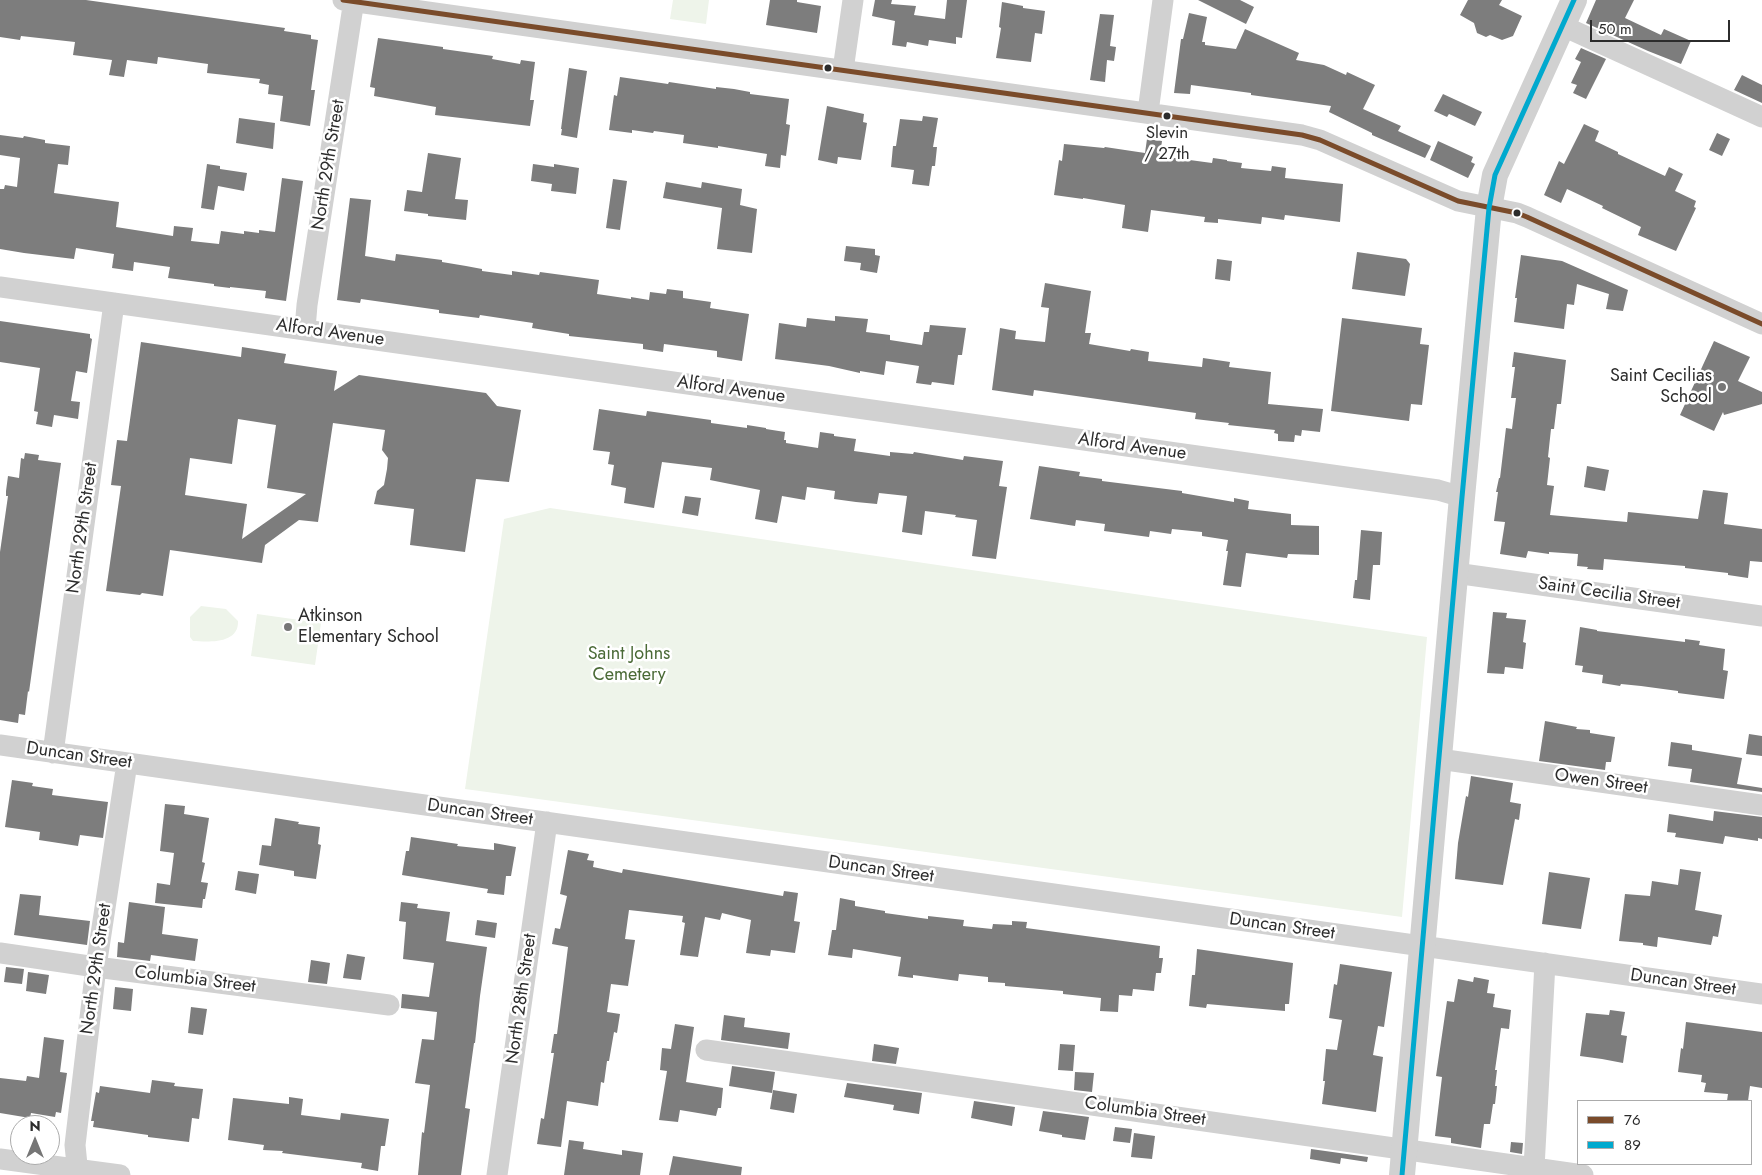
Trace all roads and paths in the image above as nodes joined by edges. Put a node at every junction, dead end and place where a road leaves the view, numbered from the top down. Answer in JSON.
{"nodes":[{"id":1,"x":350,"y":0,"type":"edge"},
{"id":2,"x":853,"y":0,"type":"edge"},
{"id":3,"x":1163,"y":0,"type":"edge"},
{"id":4,"x":1574,"y":0,"type":"edge"},
{"id":5,"x":1563,"y":26,"type":"junction"},
{"id":6,"x":843,"y":70,"type":"junction"},
{"id":7,"x":1148,"y":112,"type":"junction"},
{"id":8,"x":1762,"y":117,"type":"edge"},
{"id":9,"x":1489,"y":208,"type":"junction"},
{"id":10,"x":0,"y":286,"type":"edge"},
{"id":11,"x":114,"y":303,"type":"junction"},
{"id":12,"x":1762,"y":324,"type":"edge"},
{"id":13,"x":305,"y":329,"type":"junction"},
{"id":14,"x":1462,"y":497,"type":"junction"},
{"id":15,"x":1455,"y":573,"type":"junction"},
{"id":16,"x":1762,"y":616,"type":"edge"},
{"id":17,"x":0,"y":745,"type":"edge"},
{"id":18,"x":53,"y":753,"type":"junction"},
{"id":19,"x":1439,"y":759,"type":"junction"},
{"id":20,"x":127,"y":763,"type":"junction"},
{"id":21,"x":1762,"y":805,"type":"edge"},
{"id":22,"x":547,"y":822,"type":"junction"},
{"id":23,"x":1423,"y":947,"type":"junction"},
{"id":24,"x":0,"y":953,"type":"edge"},
{"id":25,"x":1545,"y":963,"type":"junction"},
{"id":26,"x":96,"y":967,"type":"junction"},
{"id":27,"x":1762,"y":994,"type":"edge"},
{"id":28,"x":389,"y":1005,"type":"dead end"},
{"id":29,"x":706,"y":1050,"type":"dead end"},
{"id":30,"x":0,"y":1159,"type":"edge"},
{"id":31,"x":1403,"y":1162,"type":"edge"},
{"id":32,"x":1534,"y":1168,"type":"junction"},
{"id":33,"x":78,"y":1172,"type":"edge"},
{"id":34,"x":120,"y":1175,"type":"edge"},
{"id":35,"x":497,"y":1175,"type":"edge"},
{"id":36,"x":1583,"y":1175,"type":"edge"}],
"edges":[{"from":1,"to":6,"type":"street"},
{"from":1,"to":13,"type":"street","name":"North 29th Street"},
{"from":2,"to":6,"type":"street"},
{"from":3,"to":7,"type":"street"},
{"from":4,"to":5,"type":"street"},
{"from":5,"to":8,"type":"street"},
{"from":5,"to":9,"type":"street"},
{"from":6,"to":7,"type":"street"},
{"from":7,"to":9,"type":"street"},
{"from":9,"to":12,"type":"street"},
{"from":9,"to":14,"type":"street"},
{"from":10,"to":11,"type":"street","name":"Alford Avenue"},
{"from":11,"to":13,"type":"street","name":"Alford Avenue"},
{"from":11,"to":18,"type":"street","name":"North 29th Street"},
{"from":13,"to":14,"type":"street","name":"Alford Avenue"},
{"from":14,"to":15,"type":"street"},
{"from":15,"to":16,"type":"street","name":"Saint Cecilia Street"},
{"from":15,"to":19,"type":"street"},
{"from":17,"to":18,"type":"street","name":"Duncan Street"},
{"from":18,"to":20,"type":"street","name":"Duncan Street"},
{"from":19,"to":21,"type":"street","name":"Owen Street"},
{"from":19,"to":23,"type":"street"},
{"from":20,"to":22,"type":"street","name":"Duncan Street"},
{"from":20,"to":26,"type":"street","name":"North 29th Street"},
{"from":22,"to":23,"type":"street","name":"Duncan Street"},
{"from":22,"to":35,"type":"street","name":"North 28th Street"},
{"from":23,"to":25,"type":"street","name":"Duncan Street"},
{"from":23,"to":31,"type":"street"},
{"from":24,"to":26,"type":"street","name":"Columbia Street"},
{"from":25,"to":27,"type":"street","name":"Duncan Street"},
{"from":25,"to":32,"type":"street"},
{"from":26,"to":28,"type":"street","name":"Columbia Street"},
{"from":26,"to":33,"type":"street","name":"North 29th Street"},
{"from":29,"to":31,"type":"street","name":"Columbia Street"},
{"from":30,"to":33,"type":"street"},
{"from":31,"to":32,"type":"street","name":"Columbia Street"},
{"from":32,"to":36,"type":"street","name":"Columbia Street"},
{"from":33,"to":34,"type":"street"}]}
